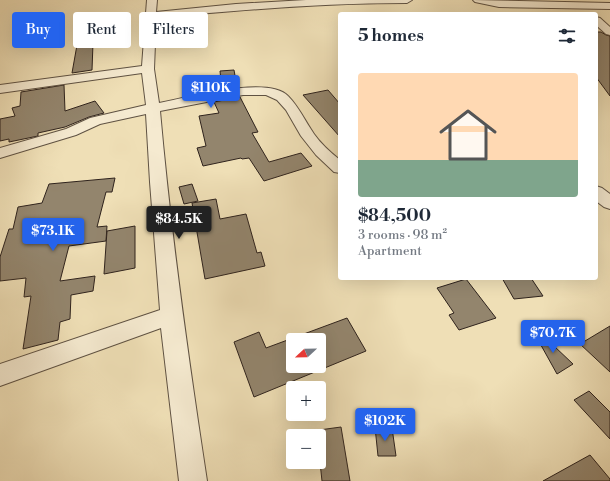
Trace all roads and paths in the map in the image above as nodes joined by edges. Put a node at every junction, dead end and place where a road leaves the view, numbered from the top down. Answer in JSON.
{"nodes":[{"id":1,"x":407,"y":0,"type":"edge"},
{"id":2,"x":478,"y":0,"type":"edge"},
{"id":3,"x":288,"y":2,"type":"edge"},
{"id":4,"x":586,"y":5,"type":"junction"},
{"id":5,"x":610,"y":6,"type":"edge"},
{"id":6,"x":152,"y":7,"type":"edge"},
{"id":7,"x":590,"y":12,"type":"edge"},
{"id":8,"x":598,"y":22,"type":"edge"},
{"id":9,"x":610,"y":32,"type":"edge"},
{"id":10,"x":148,"y":68,"type":"junction"},
{"id":11,"x":0,"y":89,"type":"edge"},
{"id":12,"x":153,"y":108,"type":"junction"},
{"id":13,"x":0,"y":152,"type":"edge"},
{"id":14,"x":338,"y":166,"type":"edge"},
{"id":15,"x":598,"y":194,"type":"edge"},
{"id":16,"x":610,"y":203,"type":"edge"},
{"id":17,"x":171,"y":315,"type":"junction"},
{"id":18,"x":0,"y":375,"type":"edge"},
{"id":19,"x":193,"y":481,"type":"edge"}],
"edges":[{"from":1,"to":3,"type":"street"},
{"from":2,"to":4,"type":"street"},
{"from":3,"to":6,"type":"street"},
{"from":4,"to":5,"type":"street"},
{"from":4,"to":7,"type":"street"},
{"from":6,"to":10,"type":"street"},
{"from":8,"to":9,"type":"street"},
{"from":10,"to":11,"type":"street"},
{"from":10,"to":12,"type":"street"},
{"from":12,"to":13,"type":"street"},
{"from":12,"to":14,"type":"street"},
{"from":12,"to":17,"type":"street"},
{"from":15,"to":16,"type":"street"},
{"from":17,"to":18,"type":"street"},
{"from":17,"to":19,"type":"street"}]}
